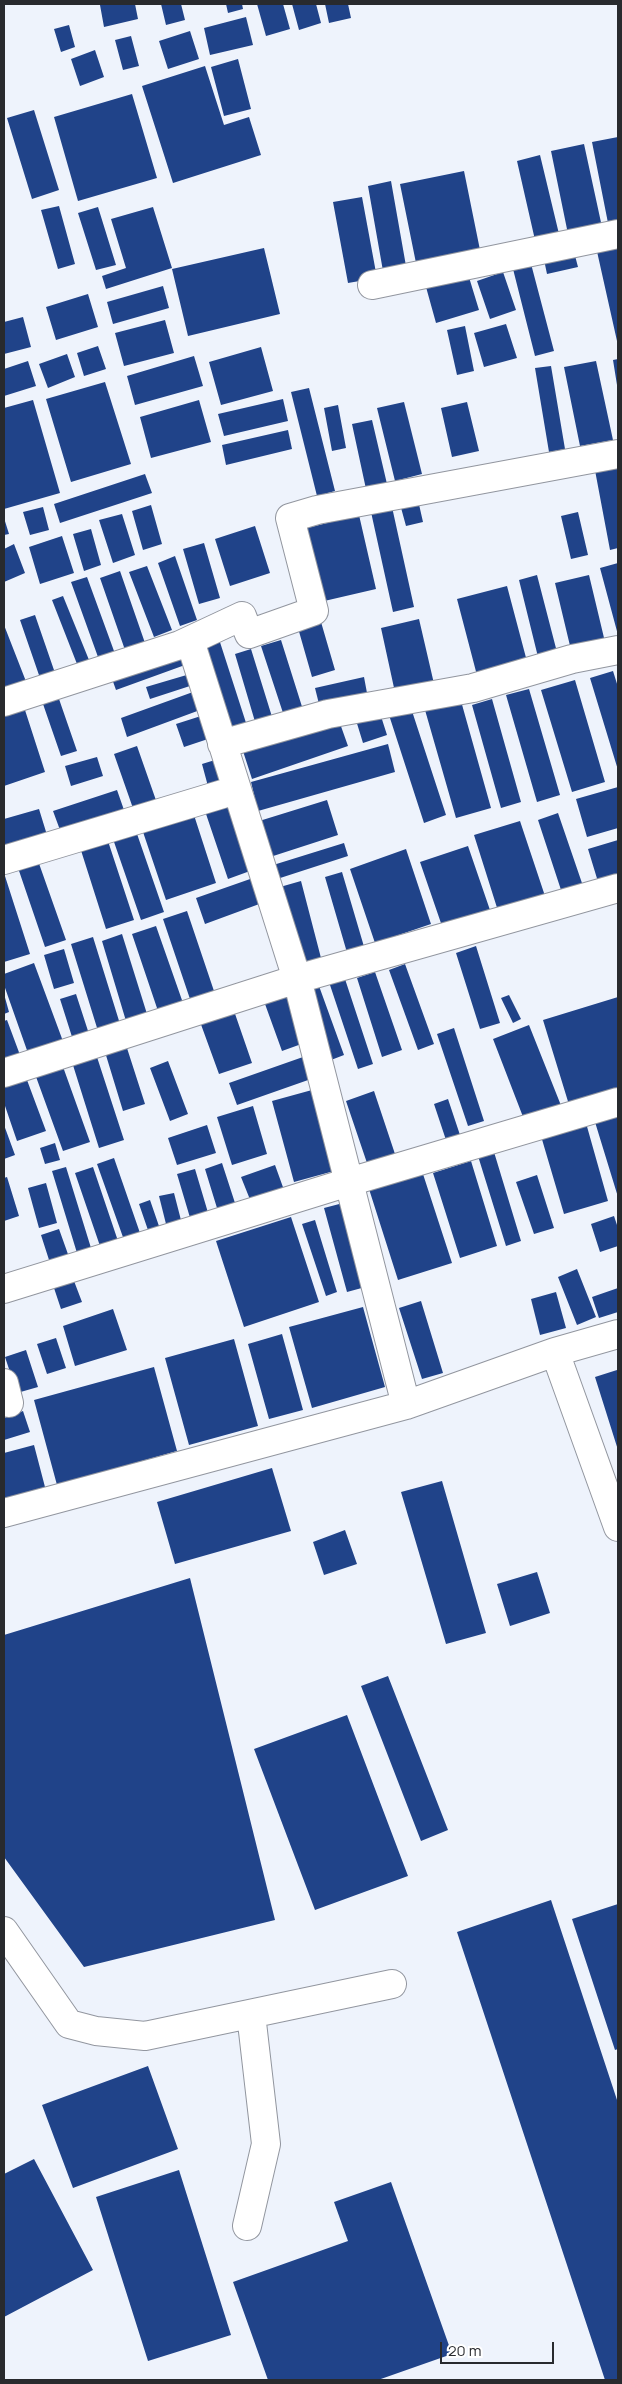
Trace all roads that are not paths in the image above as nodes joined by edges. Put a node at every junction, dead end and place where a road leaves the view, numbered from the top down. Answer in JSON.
{"nodes":[{"id":1,"x":618,"y":234,"type":"edge"},
{"id":2,"x":372,"y":285,"type":"dead end"},
{"id":3,"x":618,"y":454,"type":"edge"},
{"id":4,"x":180,"y":645,"type":"junction"},
{"id":5,"x":618,"y":650,"type":"edge"},
{"id":6,"x":4,"y":702,"type":"edge"},
{"id":7,"x":222,"y":744,"type":"junction"},
{"id":8,"x":236,"y":790,"type":"junction"},
{"id":9,"x":4,"y":860,"type":"edge"},
{"id":10,"x":618,"y":888,"type":"edge"},
{"id":11,"x":297,"y":980,"type":"junction"},
{"id":12,"x":4,"y":1072,"type":"edge"},
{"id":13,"x":618,"y":1102,"type":"edge"},
{"id":14,"x":349,"y":1182,"type":"junction"},
{"id":15,"x":4,"y":1289,"type":"edge"},
{"id":16,"x":618,"y":1334,"type":"edge"},
{"id":17,"x":555,"y":1352,"type":"junction"},
{"id":18,"x":406,"y":1405,"type":"junction"},
{"id":19,"x":4,"y":1513,"type":"edge"},
{"id":20,"x":618,"y":1527,"type":"edge"},
{"id":21,"x":4,"y":1931,"type":"edge"},
{"id":22,"x":392,"y":1984,"type":"dead end"},
{"id":23,"x":251,"y":2014,"type":"junction"},
{"id":24,"x":247,"y":2226,"type":"dead end"}],
"edges":[{"from":1,"to":2,"type":"street"},
{"from":3,"to":4,"type":"street"},
{"from":4,"to":6,"type":"street"},
{"from":4,"to":7,"type":"street"},
{"from":5,"to":7,"type":"street"},
{"from":7,"to":8,"type":"street"},
{"from":8,"to":9,"type":"street"},
{"from":8,"to":11,"type":"street"},
{"from":10,"to":11,"type":"street"},
{"from":11,"to":12,"type":"street"},
{"from":11,"to":14,"type":"street"},
{"from":13,"to":14,"type":"street"},
{"from":14,"to":15,"type":"street"},
{"from":14,"to":18,"type":"street"},
{"from":16,"to":17,"type":"street"},
{"from":17,"to":18,"type":"street"},
{"from":17,"to":20,"type":"street"},
{"from":18,"to":19,"type":"street"},
{"from":21,"to":23,"type":"street"},
{"from":22,"to":23,"type":"street"},
{"from":23,"to":24,"type":"street"}]}
